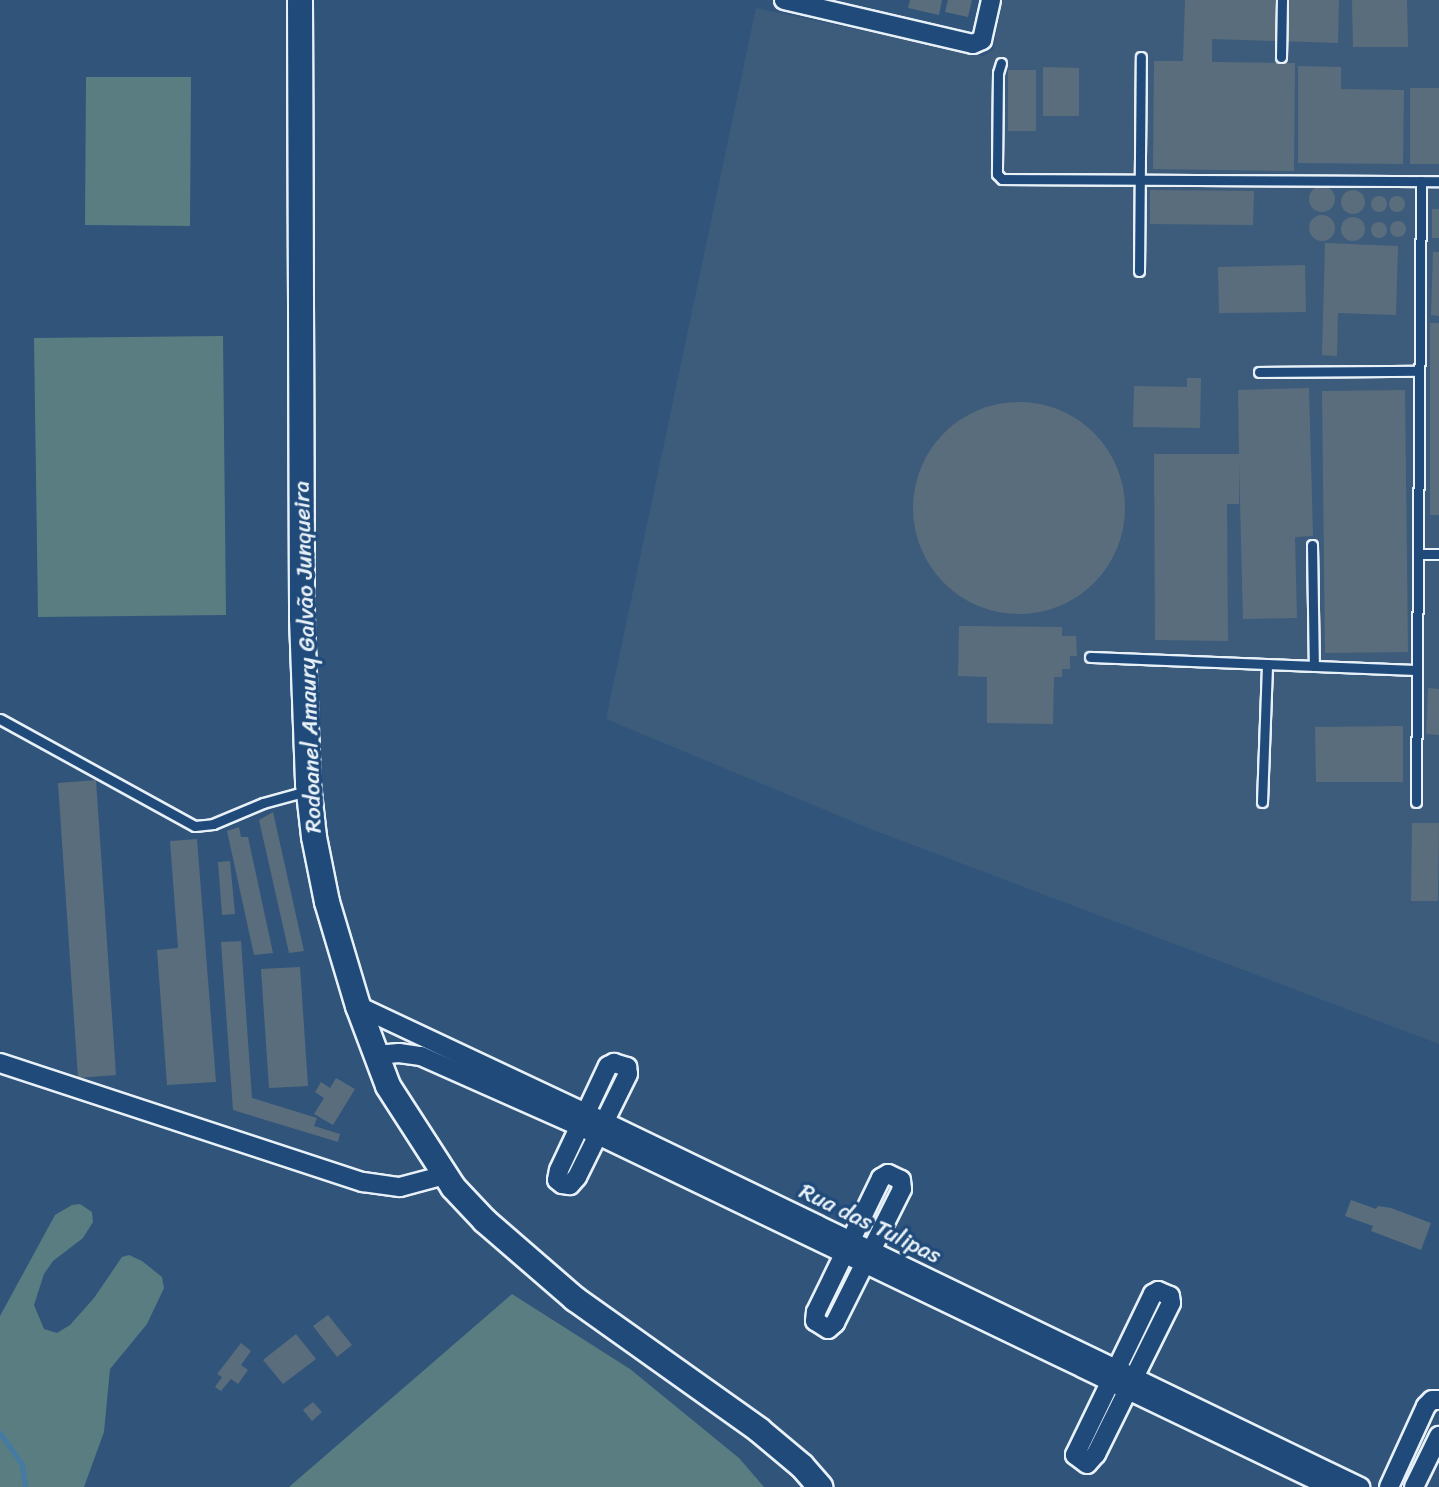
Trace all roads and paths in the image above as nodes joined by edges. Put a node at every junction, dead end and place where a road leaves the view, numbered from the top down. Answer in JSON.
{"nodes":[{"id":1,"x":300,"y":0,"type":"edge"},
{"id":2,"x":784,"y":0,"type":"edge"},
{"id":3,"x":991,"y":0,"type":"edge"},
{"id":4,"x":1282,"y":0,"type":"edge"},
{"id":5,"x":1141,"y":57,"type":"dead end"},
{"id":6,"x":1281,"y":57,"type":"dead end"},
{"id":7,"x":1001,"y":63,"type":"dead end"},
{"id":8,"x":1141,"y":180,"type":"junction"},
{"id":9,"x":1421,"y":181,"type":"junction"},
{"id":10,"x":1439,"y":181,"type":"edge"},
{"id":11,"x":1139,"y":271,"type":"dead end"},
{"id":12,"x":1259,"y":372,"type":"dead end"},
{"id":13,"x":1419,"y":372,"type":"junction"},
{"id":14,"x":1312,"y":545,"type":"dead end"},
{"id":15,"x":1418,"y":554,"type":"junction"},
{"id":16,"x":1439,"y":554,"type":"edge"},
{"id":17,"x":1090,"y":657,"type":"dead end"},
{"id":18,"x":1267,"y":664,"type":"junction"},
{"id":19,"x":1314,"y":666,"type":"junction"},
{"id":20,"x":1417,"y":670,"type":"junction"},
{"id":21,"x":0,"y":719,"type":"edge"},
{"id":22,"x":308,"y":790,"type":"junction"},
{"id":23,"x":1262,"y":802,"type":"dead end"},
{"id":24,"x":1416,"y":802,"type":"dead end"},
{"id":25,"x":358,"y":1006,"type":"junction"},
{"id":26,"x":376,"y":1055,"type":"junction"},
{"id":27,"x":0,"y":1063,"type":"edge"},
{"id":28,"x":583,"y":1121,"type":"junction"},
{"id":29,"x":602,"y":1128,"type":"junction"},
{"id":30,"x":445,"y":1175,"type":"junction"},
{"id":31,"x":848,"y":1248,"type":"junction"},
{"id":32,"x":869,"y":1258,"type":"junction"},
{"id":33,"x":1114,"y":1376,"type":"junction"},
{"id":34,"x":1131,"y":1384,"type":"junction"},
{"id":35,"x":1439,"y":1399,"type":"edge"},
{"id":36,"x":1439,"y":1436,"type":"edge"},
{"id":37,"x":820,"y":1487,"type":"edge"},
{"id":38,"x":1330,"y":1487,"type":"edge"},
{"id":39,"x":1360,"y":1487,"type":"edge"},
{"id":40,"x":1390,"y":1487,"type":"edge"},
{"id":41,"x":1414,"y":1487,"type":"edge"}],
"edges":[{"from":1,"to":22,"type":"main road","name":"Rodoanel Amaury Galvão Junqueira"},
{"from":2,"to":3,"type":"street"},
{"from":4,"to":6,"type":"lane"},
{"from":5,"to":8,"type":"lane"},
{"from":7,"to":8,"type":"lane"},
{"from":8,"to":9,"type":"lane"},
{"from":8,"to":11,"type":"lane"},
{"from":9,"to":10,"type":"lane"},
{"from":9,"to":13,"type":"lane"},
{"from":12,"to":13,"type":"lane"},
{"from":13,"to":15,"type":"lane"},
{"from":14,"to":19,"type":"lane"},
{"from":15,"to":16,"type":"lane"},
{"from":15,"to":20,"type":"lane"},
{"from":17,"to":18,"type":"lane"},
{"from":18,"to":19,"type":"lane"},
{"from":18,"to":23,"type":"lane"},
{"from":19,"to":20,"type":"lane"},
{"from":20,"to":24,"type":"lane"},
{"from":21,"to":22,"type":"lane"},
{"from":22,"to":25,"type":"main road","name":"Rodoanel Amaury Galvão Junqueira"},
{"from":25,"to":26,"type":"main road","name":"Rodoanel Amaury Galvão Junqueira"},
{"from":25,"to":28,"type":"street","name":"Rua das Tulipas"},
{"from":26,"to":28,"type":"street","name":"Rua das Tulipas"},
{"from":26,"to":30,"type":"main road","name":"Rodoanel Amaury Galvão Junqueira"},
{"from":27,"to":30,"type":"street"},
{"from":28,"to":29,"type":"street","name":"Rua das Tulipas"},
{"from":28,"to":29,"type":"street"},
{"from":28,"to":29,"type":"street"},
{"from":29,"to":31,"type":"street","name":"Rua das Tulipas"},
{"from":30,"to":37,"type":"main road","name":"Rodoanel Amaury Galvão Junqueira"},
{"from":31,"to":32,"type":"street","name":"Rua das Tulipas"},
{"from":31,"to":32,"type":"street"},
{"from":31,"to":32,"type":"street"},
{"from":32,"to":33,"type":"street","name":"Rua das Tulipas"},
{"from":33,"to":34,"type":"street","name":"Rua das Tulipas"},
{"from":33,"to":34,"type":"street"},
{"from":33,"to":34,"type":"street"},
{"from":34,"to":38,"type":"street","name":"Rua das Tulipas"},
{"from":34,"to":39,"type":"street","name":"Rua das Tulipas"},
{"from":35,"to":40,"type":"street"},
{"from":36,"to":41,"type":"street"}]}
